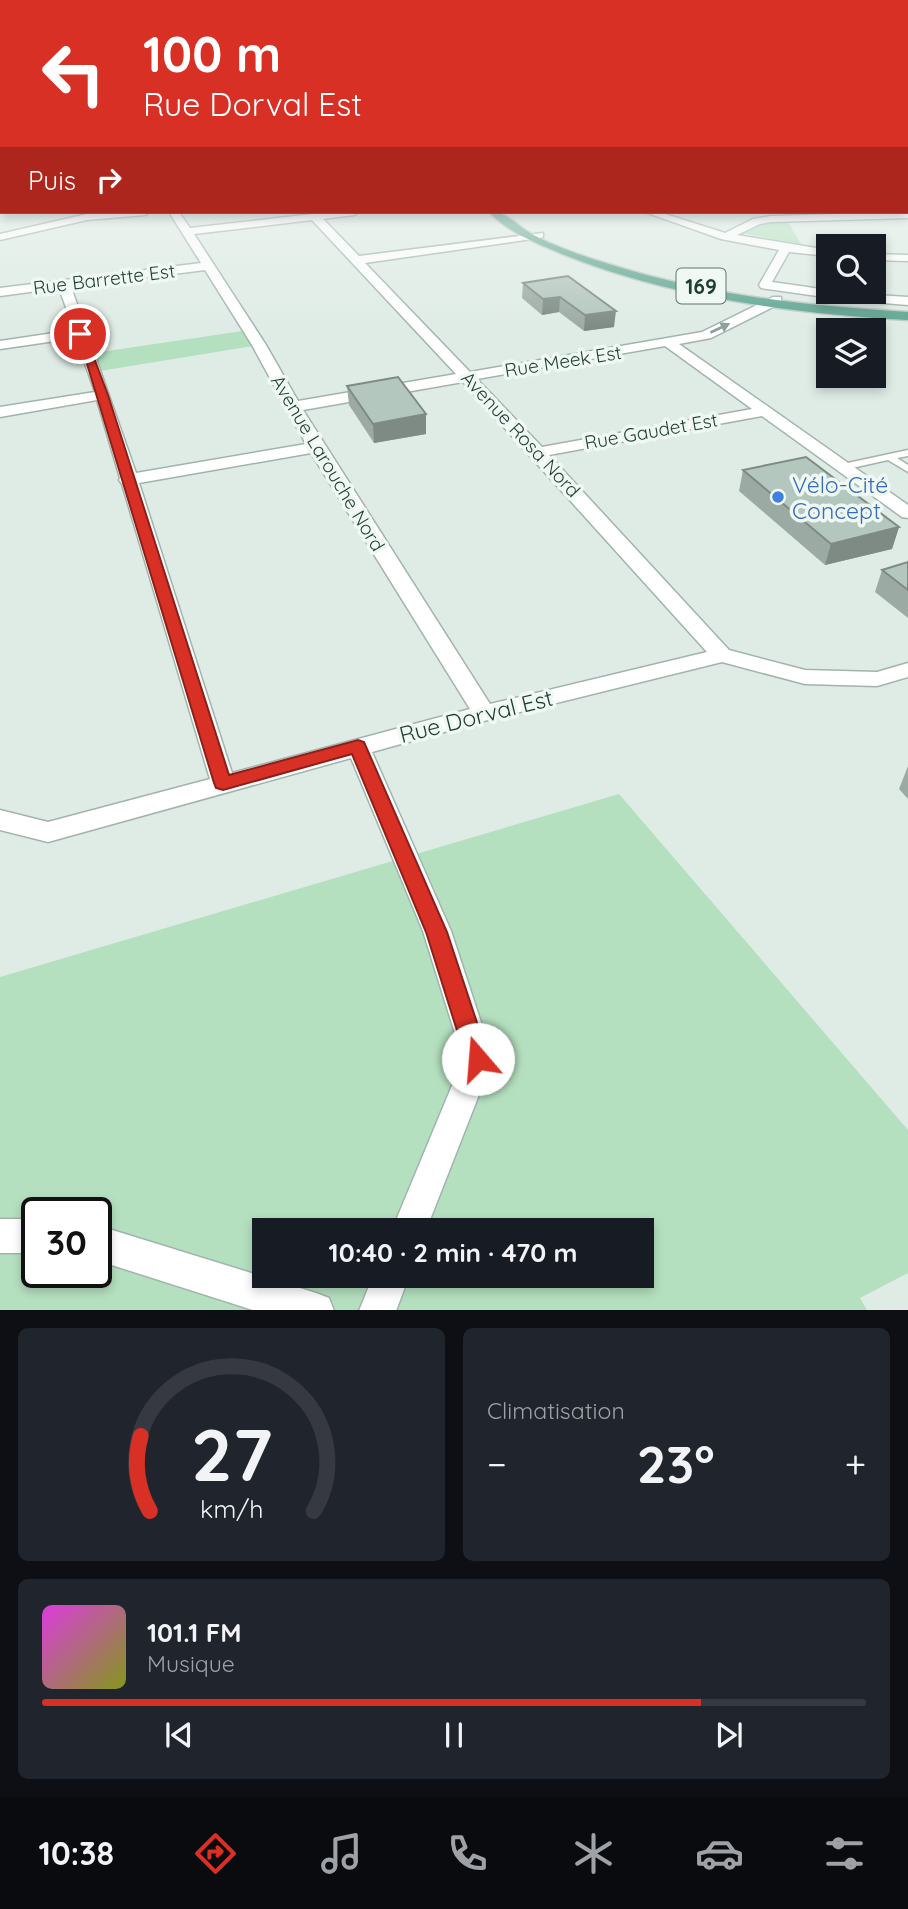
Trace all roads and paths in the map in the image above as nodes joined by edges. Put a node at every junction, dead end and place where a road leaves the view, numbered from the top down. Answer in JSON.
{"nodes":[{"id":1,"x":44,"y":214,"type":"edge"},
{"id":2,"x":121,"y":214,"type":"edge"},
{"id":3,"x":175,"y":214,"type":"edge"},
{"id":4,"x":338,"y":214,"type":"edge"},
{"id":5,"x":497,"y":214,"type":"edge"},
{"id":6,"x":510,"y":214,"type":"edge"},
{"id":7,"x":656,"y":214,"type":"edge"},
{"id":8,"x":908,"y":215,"type":"edge"},
{"id":9,"x":315,"y":217,"type":"junction"},
{"id":10,"x":48,"y":226,"type":"junction"},
{"id":11,"x":187,"y":232,"type":"junction"},
{"id":12,"x":533,"y":235,"type":"junction"},
{"id":13,"x":0,"y":237,"type":"edge"},
{"id":14,"x":725,"y":237,"type":"junction"},
{"id":15,"x":785,"y":249,"type":"junction"},
{"id":16,"x":816,"y":252,"type":"edge"},
{"id":17,"x":886,"y":257,"type":"edge"},
{"id":18,"x":908,"y":258,"type":"edge"},
{"id":19,"x":358,"y":260,"type":"junction"},
{"id":20,"x":208,"y":265,"type":"junction"},
{"id":21,"x":64,"y":284,"type":"junction"},
{"id":22,"x":0,"y":292,"type":"edge"},
{"id":23,"x":908,"y":301,"type":"edge"},
{"id":24,"x":772,"y":302,"type":"junction"},
{"id":25,"x":908,"y":310,"type":"edge"},
{"id":26,"x":908,"y":316,"type":"edge"},
{"id":27,"x":80,"y":334,"type":"junction"},
{"id":28,"x":669,"y":343,"type":"junction"},
{"id":29,"x":0,"y":345,"type":"edge"},
{"id":30,"x":467,"y":376,"type":"junction"},
{"id":31,"x":103,"y":395,"type":"junction"},
{"id":32,"x":292,"y":407,"type":"junction"},
{"id":33,"x":764,"y":411,"type":"junction"},
{"id":34,"x":0,"y":412,"type":"edge"},
{"id":35,"x":316,"y":447,"type":"junction"},
{"id":36,"x":538,"y":452,"type":"junction"},
{"id":37,"x":908,"y":453,"type":"edge"},
{"id":38,"x":889,"y":457,"type":"junction"},
{"id":39,"x":843,"y":467,"type":"junction"},
{"id":40,"x":908,"y":469,"type":"edge"},
{"id":41,"x":127,"y":480,"type":"junction"},
{"id":42,"x":908,"y":513,"type":"edge"},
{"id":43,"x":722,"y":654,"type":"junction"},
{"id":44,"x":908,"y":670,"type":"edge"},
{"id":45,"x":484,"y":713,"type":"junction"},
{"id":46,"x":358,"y":747,"type":"junction"},
{"id":47,"x":223,"y":783,"type":"junction"},
{"id":48,"x":0,"y":820,"type":"edge"},
{"id":49,"x":414,"y":1218,"type":"edge"},
{"id":50,"x":0,"y":1236,"type":"edge"},
{"id":51,"x":21,"y":1236,"type":"edge"},
{"id":52,"x":112,"y":1247,"type":"edge"},
{"id":53,"x":386,"y":1288,"type":"edge"},
{"id":54,"x":313,"y":1310,"type":"edge"},
{"id":55,"x":377,"y":1310,"type":"edge"}],
"edges":[{"from":1,"to":10,"type":"street"},
{"from":2,"to":10,"type":"street"},
{"from":3,"to":11,"type":"street","name":"Avenue Larouche Nord"},
{"from":4,"to":9,"type":"street"},
{"from":5,"to":12,"type":"main road"},
{"from":6,"to":12,"type":"main road"},
{"from":7,"to":14,"type":"street"},
{"from":8,"to":14,"type":"street"},
{"from":9,"to":11,"type":"street"},
{"from":9,"to":19,"type":"street","name":"Avenue Rosa Nord"},
{"from":10,"to":13,"type":"street"},
{"from":11,"to":20,"type":"street","name":"Avenue Larouche Nord"},
{"from":12,"to":19,"type":"street"},
{"from":12,"to":24,"type":"main road"},
{"from":14,"to":15,"type":"street"},
{"from":15,"to":16,"type":"street"},
{"from":15,"to":23,"type":"street"},
{"from":17,"to":18,"type":"street"},
{"from":19,"to":30,"type":"street","name":"Avenue Rosa Nord"},
{"from":20,"to":21,"type":"street","name":"Rue Barrette Est"},
{"from":20,"to":32,"type":"street","name":"Avenue Larouche Nord"},
{"from":21,"to":22,"type":"street","name":"Rue Barrette Est"},
{"from":21,"to":27,"type":"street"},
{"from":24,"to":25,"type":"main road"},
{"from":24,"to":26,"type":"main road"},
{"from":28,"to":24,"type":"street","name":"Rue Meek Est","one_way":true},
{"from":27,"to":29,"type":"street"},
{"from":27,"to":31,"type":"street"},
{"from":28,"to":30,"type":"street","name":"Rue Meek Est"},
{"from":28,"to":33,"type":"street"},
{"from":30,"to":32,"type":"street","name":"Rue Meek Est"},
{"from":30,"to":36,"type":"street","name":"Avenue Rosa Nord"},
{"from":31,"to":34,"type":"street"},
{"from":31,"to":41,"type":"street"},
{"from":32,"to":35,"type":"street","name":"Avenue Larouche Nord"},
{"from":33,"to":36,"type":"street","name":"Rue Gaudet Est"},
{"from":33,"to":39,"type":"street"},
{"from":35,"to":41,"type":"street"},
{"from":35,"to":45,"type":"street","name":"Avenue Larouche Nord"},
{"from":36,"to":43,"type":"street","name":"Avenue Rosa Nord"},
{"from":37,"to":38,"type":"lane"},
{"from":38,"to":39,"type":"lane"},
{"from":38,"to":40,"type":"lane"},
{"from":39,"to":42,"type":"street"},
{"from":41,"to":47,"type":"street"},
{"from":43,"to":44,"type":"street","name":"Rue Dorval Est"},
{"from":43,"to":45,"type":"street","name":"Rue Dorval Est"},
{"from":45,"to":46,"type":"street","name":"Rue Dorval Est"},
{"from":46,"to":47,"type":"street","name":"Rue Dorval Est"},
{"from":46,"to":49,"type":"street"},
{"from":47,"to":48,"type":"street","name":"Rue Dorval Est"},
{"from":50,"to":51,"type":"street"},
{"from":52,"to":54,"type":"street"},
{"from":53,"to":55,"type":"street"}]}
